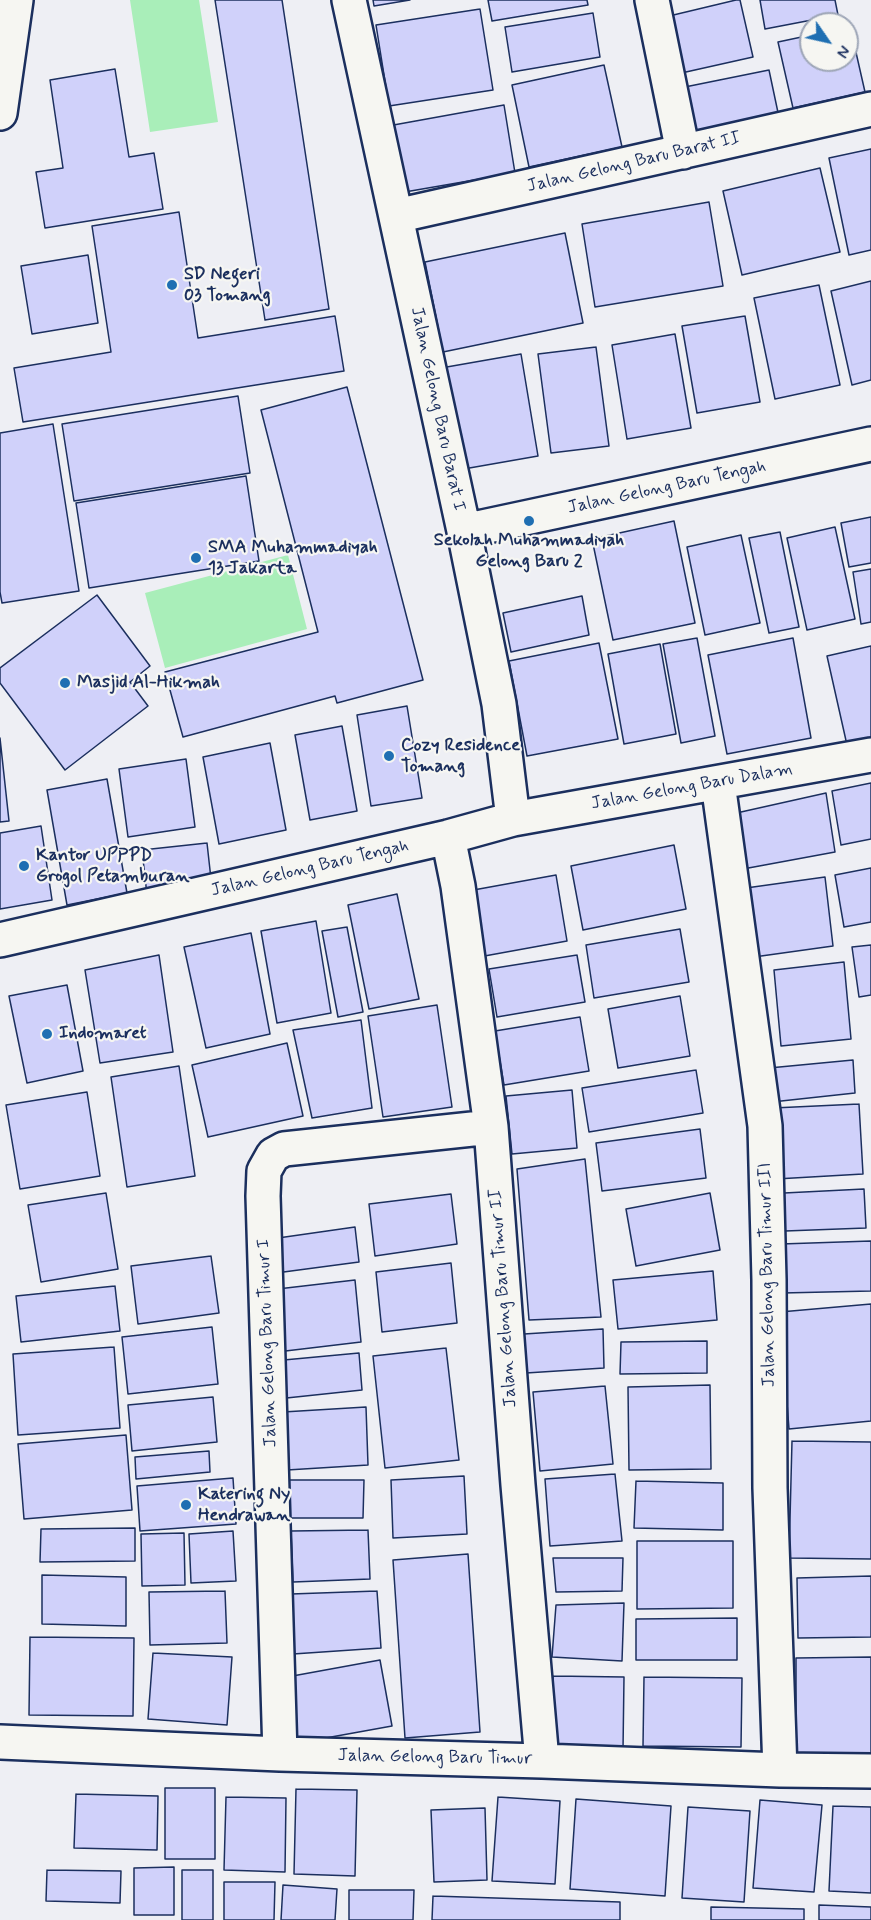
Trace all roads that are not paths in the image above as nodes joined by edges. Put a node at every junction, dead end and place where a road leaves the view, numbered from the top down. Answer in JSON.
{"nodes":[{"id":1,"x":16,"y":0,"type":"edge"},
{"id":2,"x":350,"y":0,"type":"edge"},
{"id":3,"x":652,"y":0,"type":"edge"},
{"id":4,"x":871,"y":108,"type":"edge"},
{"id":5,"x":0,"y":113,"type":"edge"},
{"id":6,"x":683,"y":152,"type":"junction"},
{"id":7,"x":396,"y":216,"type":"junction"},
{"id":8,"x":871,"y":444,"type":"edge"},
{"id":9,"x":464,"y":531,"type":"junction"},
{"id":10,"x":871,"y":755,"type":"edge"},
{"id":11,"x":718,"y":783,"type":"junction"},
{"id":12,"x":513,"y":819,"type":"junction"},
{"id":13,"x":448,"y":837,"type":"junction"},
{"id":14,"x":0,"y":940,"type":"edge"},
{"id":15,"x":491,"y":1127,"type":"junction"},
{"id":16,"x":0,"y":1742,"type":"edge"},
{"id":17,"x":280,"y":1754,"type":"junction"},
{"id":18,"x":542,"y":1761,"type":"junction"},
{"id":19,"x":780,"y":1770,"type":"junction"},
{"id":20,"x":871,"y":1771,"type":"edge"}],
"edges":[{"from":1,"to":5,"type":"street"},
{"from":2,"to":7,"type":"street","name":"Jalan Gelong Baru Barat I"},
{"from":3,"to":6,"type":"street"},
{"from":4,"to":6,"type":"street","name":"Jalan Gelong Baru Barat II"},
{"from":6,"to":7,"type":"street","name":"Jalan Gelong Baru Barat II"},
{"from":7,"to":9,"type":"street","name":"Jalan Gelong Baru Barat I"},
{"from":8,"to":9,"type":"street","name":"Jalan Gelong Baru Tengah"},
{"from":9,"to":12,"type":"street","name":"Jalan Gelong Baru Barat I"},
{"from":10,"to":11,"type":"street","name":"Jalan Gelong Baru Dalam"},
{"from":11,"to":12,"type":"street","name":"Jalan Gelong Baru Dalam"},
{"from":11,"to":19,"type":"street","name":"Jalan Gelong Baru Timur III"},
{"from":12,"to":13,"type":"street","name":"Jalan Gelong Baru Tengah"},
{"from":13,"to":14,"type":"street","name":"Jalan Gelong Baru Tengah"},
{"from":13,"to":15,"type":"street","name":"Jalan Gelong Baru Timur II"},
{"from":15,"to":17,"type":"street","name":"Jalan Gelong Baru Timur I"},
{"from":15,"to":18,"type":"street","name":"Jalan Gelong Baru Timur II"},
{"from":16,"to":17,"type":"street","name":"Jalan Gelong Baru Timur"},
{"from":17,"to":18,"type":"street","name":"Jalan Gelong Baru Timur"},
{"from":18,"to":19,"type":"street","name":"Jalan Gelong Baru Timur"},
{"from":19,"to":20,"type":"street","name":"Jalan Gelong Baru Timur"}]}
